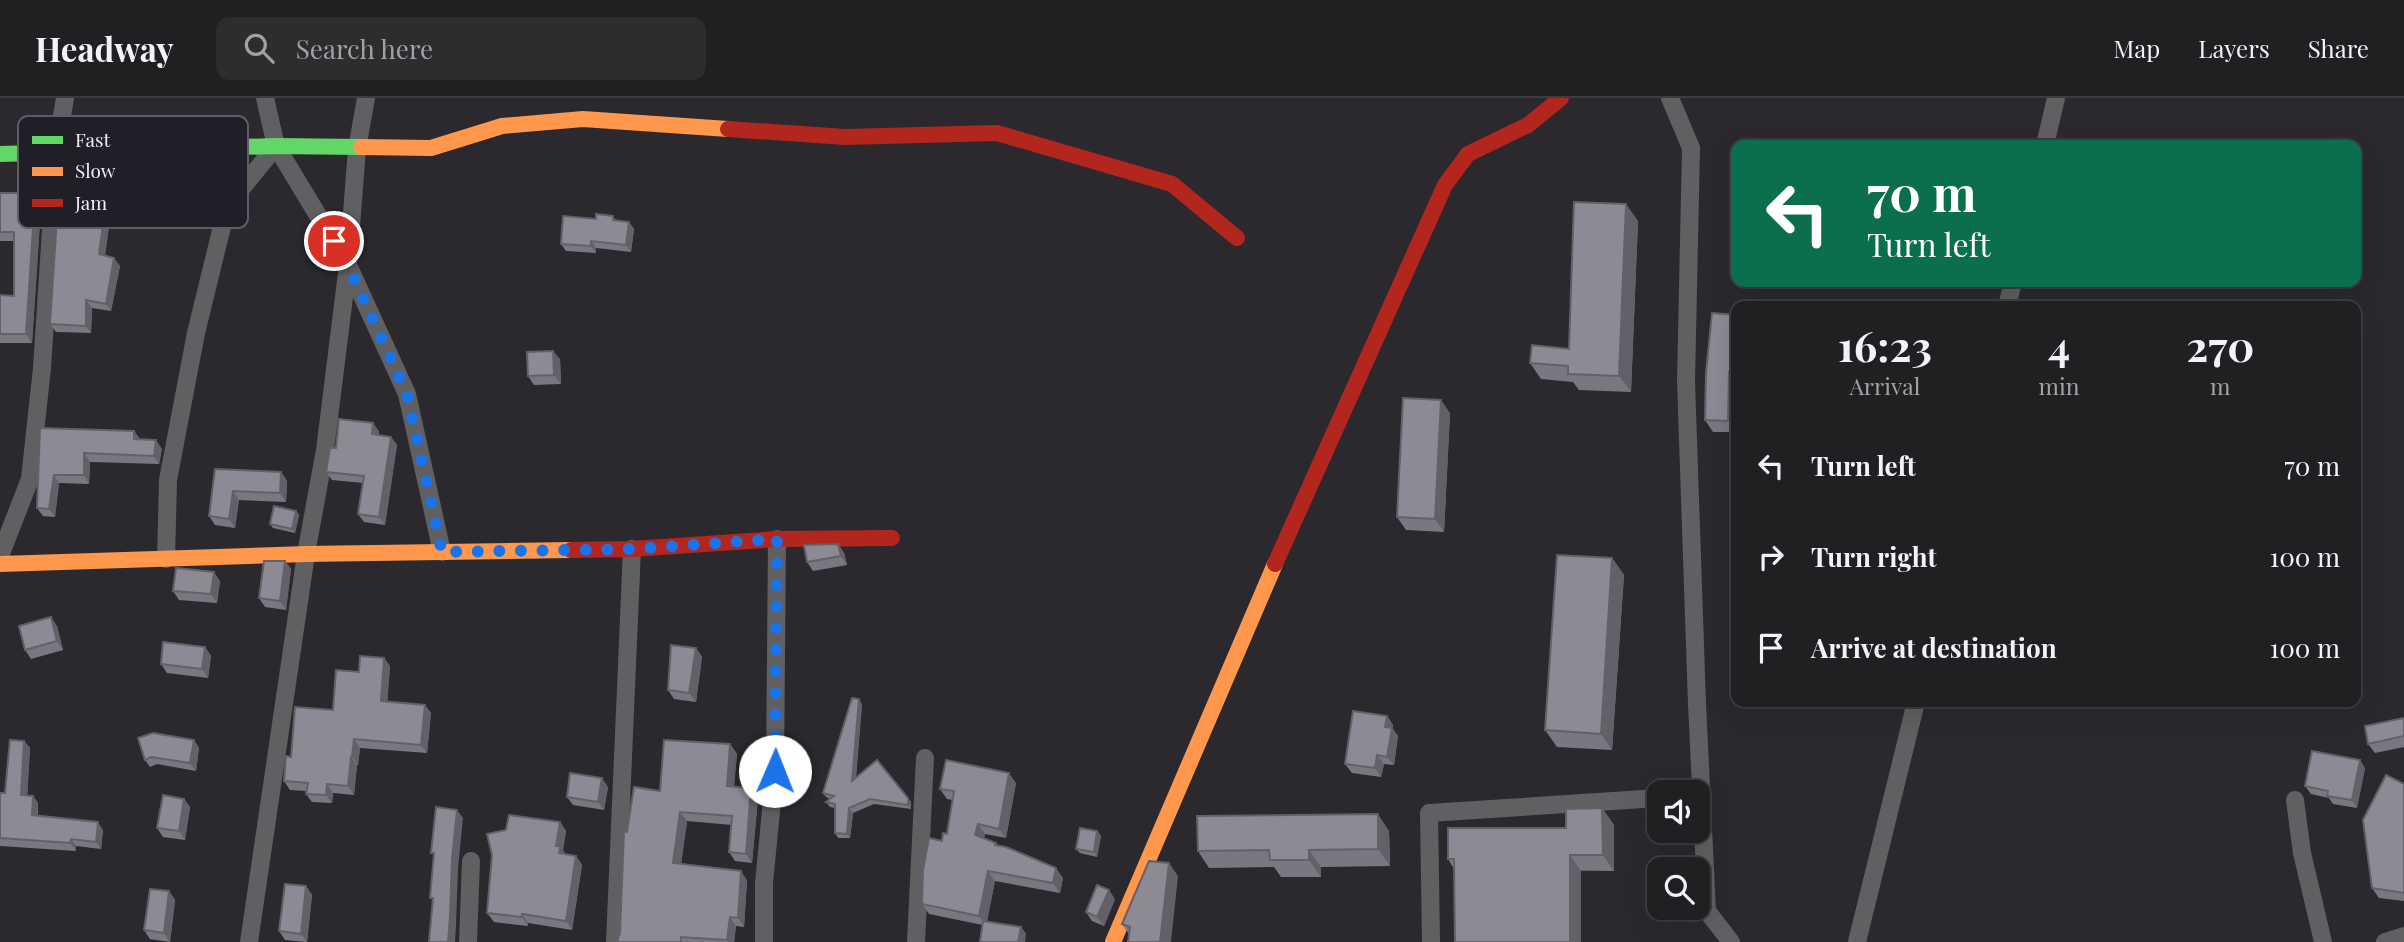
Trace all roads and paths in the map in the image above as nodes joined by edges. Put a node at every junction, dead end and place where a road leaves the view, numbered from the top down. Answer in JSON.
{"nodes":[{"id":1,"x":65,"y":98,"type":"edge"},
{"id":2,"x":265,"y":98,"type":"edge"},
{"id":3,"x":366,"y":98,"type":"edge"},
{"id":4,"x":1561,"y":98,"type":"edge"},
{"id":5,"x":1670,"y":98,"type":"edge"},
{"id":6,"x":2056,"y":98,"type":"edge"},
{"id":7,"x":62,"y":116,"type":"edge"},
{"id":8,"x":2046,"y":140,"type":"edge"},
{"id":9,"x":275,"y":146,"type":"junction"},
{"id":10,"x":248,"y":147,"type":"edge"},
{"id":11,"x":357,"y":149,"type":"junction"},
{"id":12,"x":0,"y":154,"type":"edge"},
{"id":13,"x":18,"y":154,"type":"edge"},
{"id":14,"x":248,"y":180,"type":"edge"},
{"id":15,"x":51,"y":228,"type":"edge"},
{"id":16,"x":222,"y":228,"type":"edge"},
{"id":17,"x":1237,"y":238,"type":"dead end"},
{"id":18,"x":348,"y":265,"type":"junction"},
{"id":19,"x":892,"y":538,"type":"dead end"},
{"id":20,"x":777,"y":539,"type":"junction"},
{"id":21,"x":632,"y":549,"type":"junction"},
{"id":22,"x":442,"y":552,"type":"junction"},
{"id":23,"x":306,"y":554,"type":"junction"},
{"id":24,"x":0,"y":556,"type":"edge"},
{"id":25,"x":166,"y":559,"type":"junction"},
{"id":26,"x":0,"y":564,"type":"edge"},
{"id":27,"x":1915,"y":707,"type":"edge"},
{"id":28,"x":925,"y":758,"type":"dead end"},
{"id":29,"x":1699,"y":780,"type":"edge"},
{"id":30,"x":1647,"y":799,"type":"edge"},
{"id":31,"x":2295,"y":800,"type":"dead end"},
{"id":32,"x":1703,"y":843,"type":"edge"},
{"id":33,"x":471,"y":860,"type":"dead end"},
{"id":34,"x":2404,"y":936,"type":"edge"},
{"id":35,"x":249,"y":942,"type":"edge"},
{"id":36,"x":468,"y":942,"type":"edge"},
{"id":37,"x":615,"y":942,"type":"edge"},
{"id":38,"x":764,"y":942,"type":"edge"},
{"id":39,"x":916,"y":942,"type":"edge"},
{"id":40,"x":1113,"y":942,"type":"edge"},
{"id":41,"x":1431,"y":942,"type":"edge"},
{"id":42,"x":1731,"y":942,"type":"edge"},
{"id":43,"x":1857,"y":942,"type":"edge"},
{"id":44,"x":2323,"y":942,"type":"edge"},
{"id":45,"x":2385,"y":942,"type":"edge"}],
"edges":[{"from":1,"to":7,"type":"street"},
{"from":2,"to":9,"type":"street"},
{"from":3,"to":11,"type":"street"},
{"from":4,"to":40,"type":"street"},
{"from":5,"to":29,"type":"street"},
{"from":6,"to":8,"type":"street"},
{"from":9,"to":10,"type":"street"},
{"from":9,"to":11,"type":"street"},
{"from":9,"to":14,"type":"street"},
{"from":9,"to":18,"type":"street"},
{"from":11,"to":17,"type":"street"},
{"from":11,"to":18,"type":"street"},
{"from":12,"to":13,"type":"street"},
{"from":15,"to":24,"type":"street"},
{"from":16,"to":25,"type":"street"},
{"from":18,"to":22,"type":"street"},
{"from":18,"to":23,"type":"street"},
{"from":19,"to":20,"type":"street"},
{"from":20,"to":21,"type":"street"},
{"from":20,"to":38,"type":"street"},
{"from":21,"to":22,"type":"street"},
{"from":21,"to":37,"type":"street"},
{"from":22,"to":23,"type":"street"},
{"from":23,"to":25,"type":"street"},
{"from":23,"to":35,"type":"street"},
{"from":25,"to":26,"type":"street"},
{"from":27,"to":43,"type":"street"},
{"from":28,"to":39,"type":"street"},
{"from":30,"to":41,"type":"street"},
{"from":31,"to":44,"type":"street"},
{"from":32,"to":42,"type":"street"},
{"from":33,"to":36,"type":"street"},
{"from":34,"to":45,"type":"street"}]}
